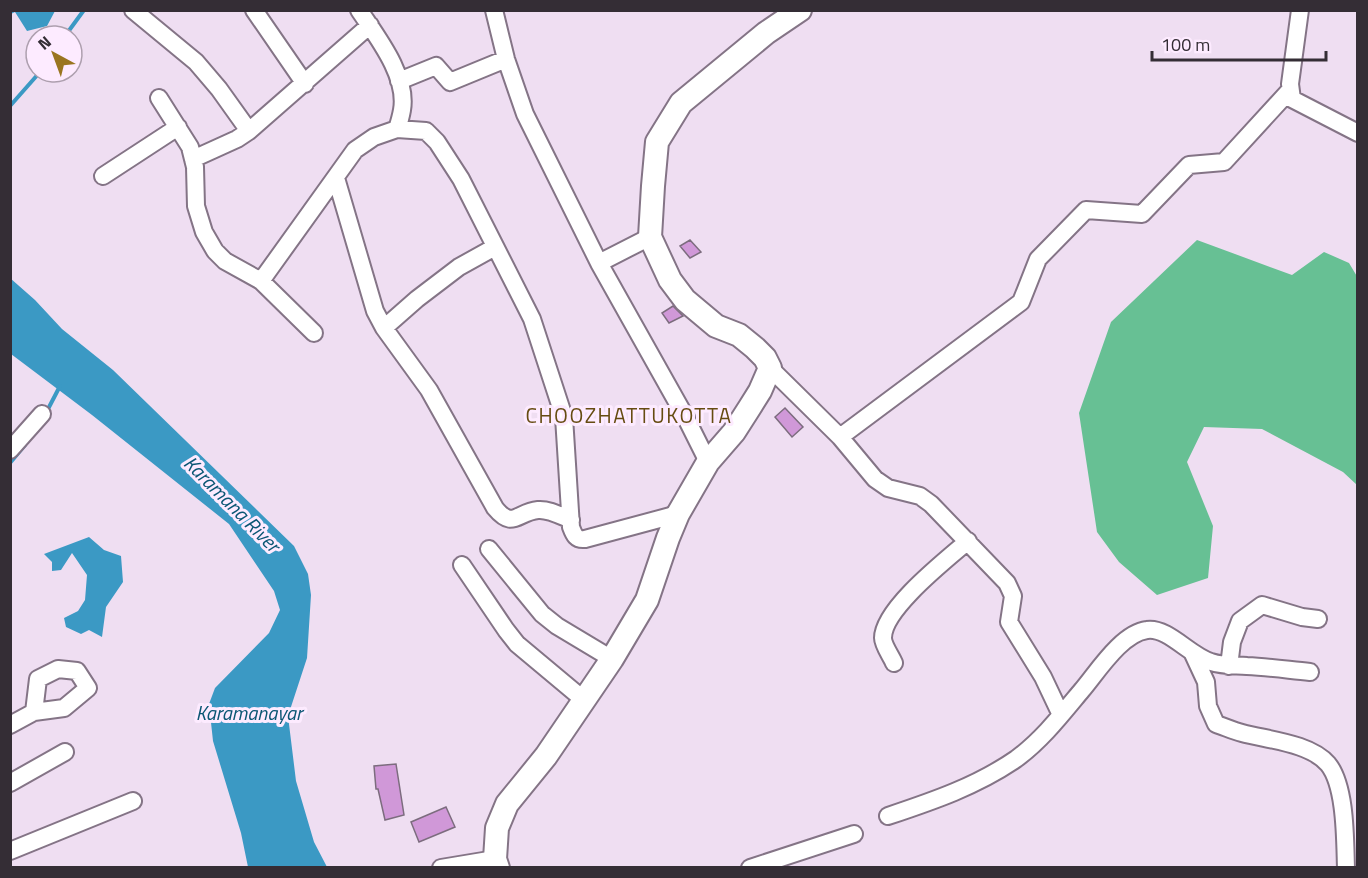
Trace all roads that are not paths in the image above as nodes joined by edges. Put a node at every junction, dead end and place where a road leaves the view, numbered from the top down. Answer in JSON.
{"nodes":[{"id":1,"x":133,"y":10,"type":"edge"},
{"id":2,"x":254,"y":10,"type":"edge"},
{"id":3,"x":360,"y":10,"type":"edge"},
{"id":4,"x":494,"y":10,"type":"edge"},
{"id":5,"x":800,"y":10,"type":"edge"},
{"id":6,"x":1300,"y":10,"type":"edge"},
{"id":7,"x":369,"y":26,"type":"junction"},
{"id":8,"x":506,"y":59,"type":"junction"},
{"id":9,"x":399,"y":81,"type":"junction"},
{"id":10,"x":305,"y":84,"type":"junction"},
{"id":11,"x":1290,"y":90,"type":"junction"},
{"id":12,"x":159,"y":98,"type":"dead end"},
{"id":13,"x":178,"y":127,"type":"junction"},
{"id":14,"x":397,"y":129,"type":"junction"},
{"id":15,"x":249,"y":131,"type":"junction"},
{"id":16,"x":1358,"y":133,"type":"edge"},
{"id":17,"x":194,"y":159,"type":"junction"},
{"id":18,"x":103,"y":176,"type":"dead end"},
{"id":19,"x":336,"y":178,"type":"junction"},
{"id":20,"x":650,"y":237,"type":"junction"},
{"id":21,"x":495,"y":247,"type":"junction"},
{"id":22,"x":599,"y":263,"type":"junction"},
{"id":23,"x":261,"y":281,"type":"junction"},
{"id":24,"x":384,"y":328,"type":"junction"},
{"id":25,"x":314,"y":333,"type":"dead end"},
{"id":26,"x":770,"y":368,"type":"junction"},
{"id":27,"x":42,"y":414,"type":"dead end"},
{"id":28,"x":840,"y":437,"type":"junction"},
{"id":29,"x":10,"y":450,"type":"edge"},
{"id":30,"x":708,"y":462,"type":"junction"},
{"id":31,"x":678,"y":514,"type":"junction"},
{"id":32,"x":571,"y":520,"type":"junction"},
{"id":33,"x":968,"y":541,"type":"junction"},
{"id":34,"x":489,"y":549,"type":"dead end"},
{"id":35,"x":462,"y":565,"type":"dead end"},
{"id":36,"x":1318,"y":619,"type":"dead end"},
{"id":37,"x":1193,"y":654,"type":"junction"},
{"id":38,"x":612,"y":659,"type":"junction"},
{"id":39,"x":894,"y":663,"type":"dead end"},
{"id":40,"x":1229,"y":666,"type":"junction"},
{"id":41,"x":1310,"y":672,"type":"dead end"},
{"id":42,"x":584,"y":700,"type":"junction"},
{"id":43,"x":34,"y":712,"type":"dead end"},
{"id":44,"x":1061,"y":715,"type":"junction"},
{"id":45,"x":10,"y":725,"type":"edge"},
{"id":46,"x":65,"y":752,"type":"dead end"},
{"id":47,"x":10,"y":783,"type":"edge"},
{"id":48,"x":133,"y":801,"type":"dead end"},
{"id":49,"x":888,"y":816,"type":"dead end"},
{"id":50,"x":854,"y":834,"type":"dead end"},
{"id":51,"x":10,"y":851,"type":"edge"},
{"id":52,"x":496,"y":863,"type":"edge"},
{"id":53,"x":441,"y":867,"type":"edge"},
{"id":54,"x":750,"y":867,"type":"edge"},
{"id":55,"x":1346,"y":867,"type":"edge"}],
"edges":[{"from":1,"to":15,"type":"street"},
{"from":2,"to":10,"type":"street"},
{"from":3,"to":7,"type":"street"},
{"from":4,"to":8,"type":"street"},
{"from":5,"to":20,"type":"main road"},
{"from":6,"to":11,"type":"street"},
{"from":7,"to":9,"type":"street"},
{"from":7,"to":10,"type":"street"},
{"from":8,"to":9,"type":"street"},
{"from":8,"to":22,"type":"street"},
{"from":9,"to":14,"type":"street"},
{"from":10,"to":15,"type":"street"},
{"from":11,"to":16,"type":"street"},
{"from":11,"to":28,"type":"street"},
{"from":12,"to":13,"type":"street"},
{"from":13,"to":17,"type":"street"},
{"from":13,"to":18,"type":"street"},
{"from":14,"to":19,"type":"street"},
{"from":14,"to":21,"type":"street"},
{"from":15,"to":17,"type":"street"},
{"from":17,"to":23,"type":"street"},
{"from":19,"to":23,"type":"street"},
{"from":19,"to":24,"type":"street"},
{"from":20,"to":22,"type":"street"},
{"from":20,"to":26,"type":"main road"},
{"from":21,"to":24,"type":"street"},
{"from":21,"to":32,"type":"street"},
{"from":22,"to":30,"type":"street"},
{"from":23,"to":25,"type":"street"},
{"from":24,"to":32,"type":"street"},
{"from":26,"to":28,"type":"street"},
{"from":26,"to":30,"type":"main road"},
{"from":27,"to":29,"type":"street"},
{"from":28,"to":33,"type":"street"},
{"from":30,"to":31,"type":"main road"},
{"from":31,"to":32,"type":"street"},
{"from":31,"to":38,"type":"main road"},
{"from":33,"to":39,"type":"street"},
{"from":33,"to":44,"type":"street"},
{"from":34,"to":38,"type":"street"},
{"from":35,"to":42,"type":"street"},
{"from":36,"to":40,"type":"street"},
{"from":37,"to":40,"type":"street"},
{"from":37,"to":44,"type":"street"},
{"from":37,"to":55,"type":"street"},
{"from":38,"to":42,"type":"main road"},
{"from":40,"to":41,"type":"street"},
{"from":42,"to":52,"type":"main road"},
{"from":43,"to":45,"type":"street"},
{"from":44,"to":49,"type":"street"},
{"from":46,"to":47,"type":"street"},
{"from":48,"to":51,"type":"street"},
{"from":50,"to":54,"type":"street"},
{"from":52,"to":53,"type":"street"}]}
